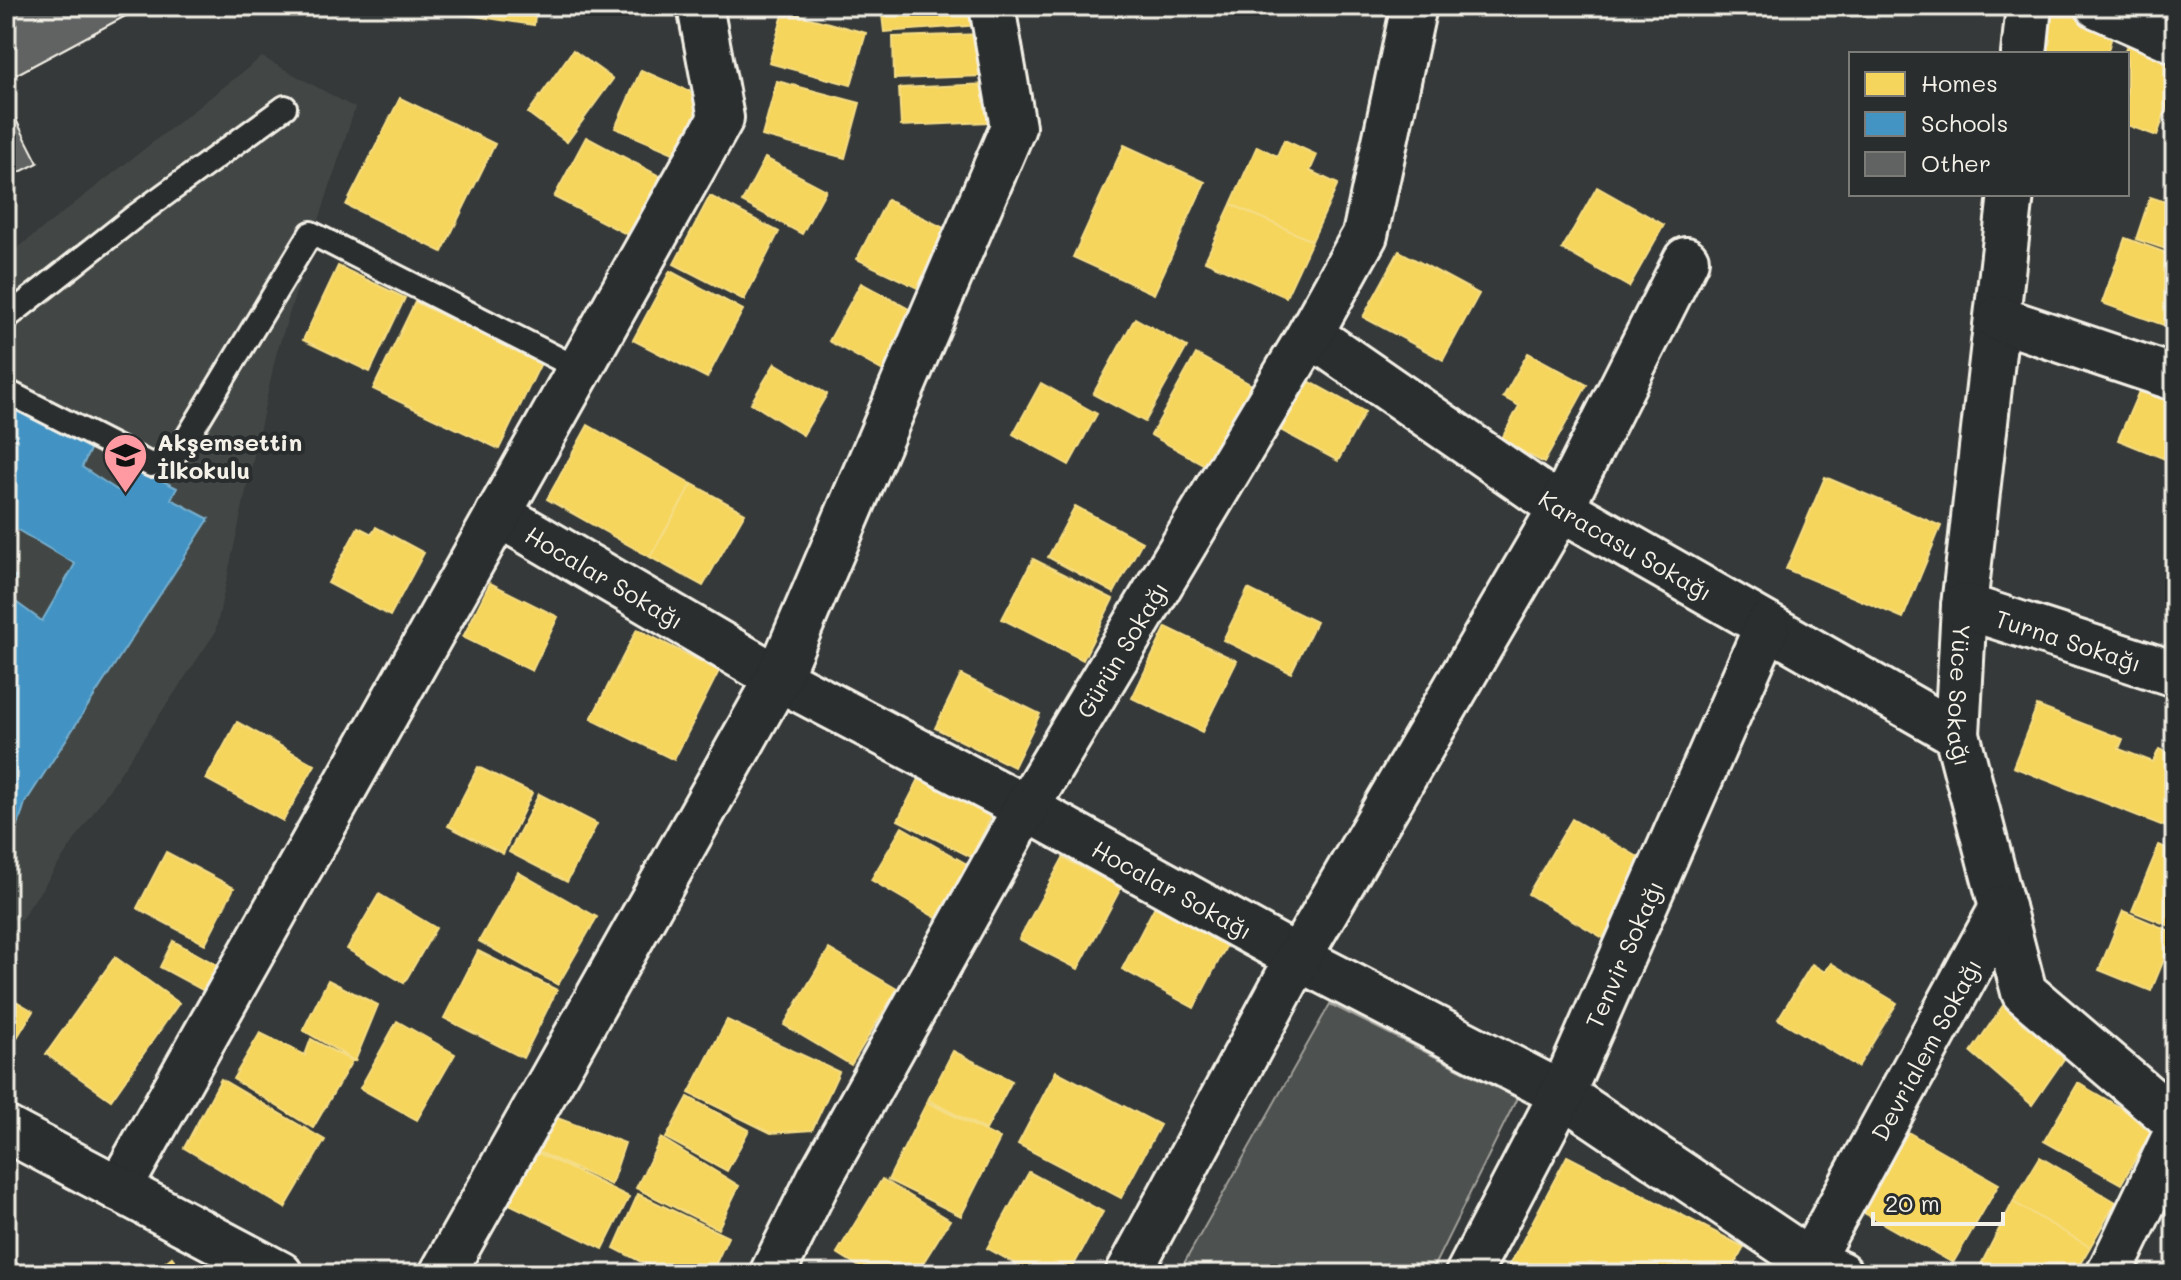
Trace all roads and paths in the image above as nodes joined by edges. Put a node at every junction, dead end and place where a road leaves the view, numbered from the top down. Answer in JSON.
{"nodes":[{"id":1,"x":700,"y":6,"type":"edge"},
{"id":2,"x":992,"y":6,"type":"edge"},
{"id":3,"x":1414,"y":6,"type":"edge"},
{"id":4,"x":2029,"y":6,"type":"edge"},
{"id":5,"x":2098,"y":6,"type":"edge"},
{"id":6,"x":2175,"y":40,"type":"edge"},
{"id":7,"x":2024,"y":52,"type":"edge"},
{"id":8,"x":285,"y":107,"type":"dead end"},
{"id":9,"x":2011,"y":196,"type":"edge"},
{"id":10,"x":1686,"y":260,"type":"dead end"},
{"id":11,"x":6,"y":318,"type":"edge"},
{"id":12,"x":1999,"y":319,"type":"junction"},
{"id":13,"x":1310,"y":334,"type":"junction"},
{"id":14,"x":579,"y":369,"type":"junction"},
{"id":15,"x":2175,"y":378,"type":"edge"},
{"id":16,"x":6,"y":391,"type":"edge"},
{"id":17,"x":1561,"y":508,"type":"junction"},
{"id":18,"x":498,"y":514,"type":"junction"},
{"id":19,"x":1964,"y":606,"type":"junction"},
{"id":20,"x":1767,"y":626,"type":"junction"},
{"id":21,"x":2175,"y":674,"type":"edge"},
{"id":22,"x":778,"y":678,"type":"junction"},
{"id":23,"x":1957,"y":734,"type":"junction"},
{"id":24,"x":1026,"y":808,"type":"junction"},
{"id":25,"x":2002,"y":908,"type":"junction"},
{"id":26,"x":1298,"y":958,"type":"junction"},
{"id":27,"x":1562,"y":1094,"type":"junction"},
{"id":28,"x":2175,"y":1121,"type":"edge"},
{"id":29,"x":9,"y":1134,"type":"edge"},
{"id":30,"x":2175,"y":1136,"type":"edge"},
{"id":31,"x":119,"y":1189,"type":"junction"},
{"id":32,"x":1818,"y":1270,"type":"edge"},
{"id":33,"x":280,"y":1274,"type":"edge"},
{"id":34,"x":442,"y":1274,"type":"edge"},
{"id":35,"x":772,"y":1274,"type":"edge"},
{"id":36,"x":1128,"y":1274,"type":"edge"},
{"id":37,"x":1468,"y":1274,"type":"edge"},
{"id":38,"x":2109,"y":1274,"type":"edge"}],
"edges":[{"from":1,"to":14,"type":"street"},
{"from":2,"to":22,"type":"street"},
{"from":3,"to":13,"type":"street","name":"Gürün Sokağı"},
{"from":4,"to":7,"type":"street"},
{"from":5,"to":6,"type":"street"},
{"from":8,"to":11,"type":"lane"},
{"from":9,"to":12,"type":"street","name":"Yüce Sokağı"},
{"from":10,"to":17,"type":"street"},
{"from":12,"to":15,"type":"street"},
{"from":12,"to":19,"type":"street","name":"Yüce Sokağı"},
{"from":13,"to":17,"type":"street","name":"Karacasu Sokağı"},
{"from":13,"to":24,"type":"street","name":"Gürün Sokağı"},
{"from":14,"to":16,"type":"lane"},
{"from":14,"to":18,"type":"street"},
{"from":17,"to":20,"type":"street","name":"Karacasu Sokağı"},
{"from":17,"to":26,"type":"street"},
{"from":18,"to":22,"type":"street","name":"Hocalar Sokağı"},
{"from":18,"to":31,"type":"street"},
{"from":19,"to":21,"type":"street","name":"Turna Sokağı"},
{"from":19,"to":23,"type":"street","name":"Yüce Sokağı"},
{"from":20,"to":23,"type":"street","name":"Karacasu Sokağı"},
{"from":20,"to":27,"type":"street","name":"Tenvir Sokağı"},
{"from":22,"to":24,"type":"street","name":"Hocalar Sokağı"},
{"from":22,"to":34,"type":"street"},
{"from":23,"to":25,"type":"street","name":"Yüce Sokağı"},
{"from":24,"to":26,"type":"street","name":"Hocalar Sokağı"},
{"from":24,"to":35,"type":"street","name":"Gürün Sokağı"},
{"from":25,"to":28,"type":"street","name":"Yüce Sokağı"},
{"from":25,"to":32,"type":"street","name":"Devrialem Sokağı"},
{"from":26,"to":27,"type":"street","name":"Hocalar Sokağı"},
{"from":26,"to":36,"type":"street"},
{"from":27,"to":32,"type":"street","name":"Hocalar Sokağı"},
{"from":27,"to":37,"type":"street","name":"Tenvir Sokağı"},
{"from":29,"to":31,"type":"street"},
{"from":30,"to":38,"type":"street"},
{"from":31,"to":33,"type":"street"}]}
